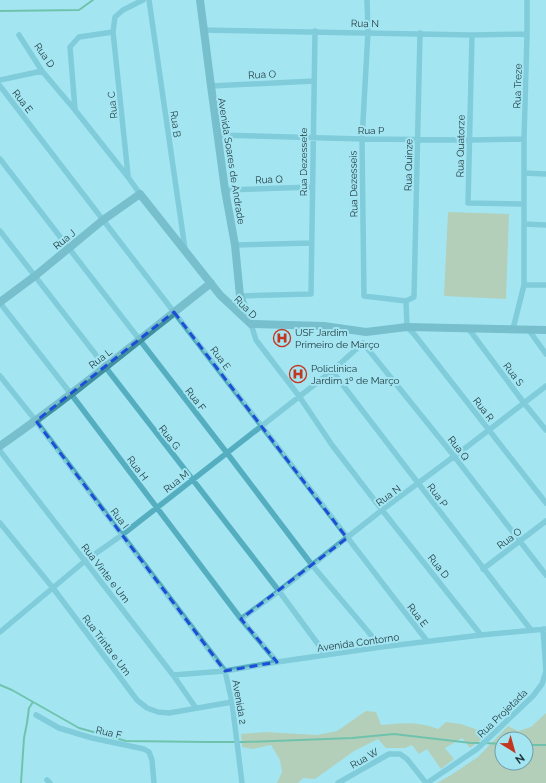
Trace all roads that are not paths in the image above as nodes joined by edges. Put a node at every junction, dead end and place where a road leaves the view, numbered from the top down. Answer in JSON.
{"nodes":[{"id":1,"x":142,"y":0,"type":"edge"},
{"id":2,"x":149,"y":0,"type":"edge"},
{"id":3,"x":200,"y":0,"type":"edge"},
{"id":4,"x":367,"y":0,"type":"edge"},
{"id":5,"x":527,"y":0,"type":"edge"},
{"id":6,"x":203,"y":30,"type":"junction"},
{"id":7,"x":314,"y":31,"type":"junction"},
{"id":8,"x":113,"y":32,"type":"junction"},
{"id":9,"x":368,"y":32,"type":"junction"},
{"id":10,"x":420,"y":33,"type":"junction"},
{"id":11,"x":527,"y":34,"type":"junction"},
{"id":12,"x":19,"y":35,"type":"dead end"},
{"id":13,"x":472,"y":35,"type":"junction"},
{"id":14,"x":42,"y":71,"type":"junction"},
{"id":15,"x":0,"y":80,"type":"edge"},
{"id":16,"x":314,"y":81,"type":"junction"},
{"id":17,"x":0,"y":86,"type":"edge"},
{"id":18,"x":210,"y":86,"type":"junction"},
{"id":19,"x":75,"y":110,"type":"junction"},
{"id":20,"x":218,"y":135,"type":"junction"},
{"id":21,"x":312,"y":138,"type":"junction"},
{"id":22,"x":417,"y":139,"type":"junction"},
{"id":23,"x":524,"y":139,"type":"junction"},
{"id":24,"x":362,"y":140,"type":"junction"},
{"id":25,"x":469,"y":140,"type":"junction"},
{"id":26,"x":0,"y":159,"type":"edge"},
{"id":27,"x":524,"y":173,"type":"junction"},
{"id":28,"x":546,"y":174,"type":"edge"},
{"id":29,"x":128,"y":177,"type":"junction"},
{"id":30,"x":312,"y":187,"type":"junction"},
{"id":31,"x":225,"y":190,"type":"junction"},
{"id":32,"x":140,"y":194,"type":"junction"},
{"id":33,"x":524,"y":204,"type":"junction"},
{"id":34,"x":103,"y":220,"type":"junction"},
{"id":35,"x":524,"y":224,"type":"junction"},
{"id":36,"x":546,"y":224,"type":"edge"},
{"id":37,"x":0,"y":231,"type":"edge"},
{"id":38,"x":311,"y":243,"type":"junction"},
{"id":39,"x":235,"y":245,"type":"junction"},
{"id":40,"x":69,"y":248,"type":"junction"},
{"id":41,"x":185,"y":251,"type":"junction"},
{"id":42,"x":35,"y":276,"type":"junction"},
{"id":43,"x":211,"y":283,"type":"junction"},
{"id":44,"x":524,"y":285,"type":"junction"},
{"id":45,"x":546,"y":285,"type":"edge"},
{"id":46,"x":240,"y":296,"type":"junction"},
{"id":47,"x":406,"y":300,"type":"junction"},
{"id":48,"x":0,"y":302,"type":"edge"},
{"id":49,"x":174,"y":312,"type":"junction"},
{"id":50,"x":251,"y":324,"type":"junction"},
{"id":51,"x":407,"y":327,"type":"junction"},
{"id":52,"x":468,"y":328,"type":"junction"},
{"id":53,"x":513,"y":329,"type":"junction"},
{"id":54,"x":528,"y":329,"type":"junction"},
{"id":55,"x":546,"y":330,"type":"edge"},
{"id":56,"x":366,"y":332,"type":"junction"},
{"id":57,"x":140,"y":340,"type":"junction"},
{"id":58,"x":364,"y":343,"type":"junction"},
{"id":59,"x":546,"y":354,"type":"edge"},
{"id":60,"x":105,"y":367,"type":"junction"},
{"id":61,"x":332,"y":371,"type":"junction"},
{"id":62,"x":0,"y":376,"type":"edge"},
{"id":63,"x":546,"y":386,"type":"edge"},
{"id":64,"x":71,"y":394,"type":"junction"},
{"id":65,"x":299,"y":396,"type":"junction"},
{"id":66,"x":524,"y":403,"type":"junction"},
{"id":67,"x":36,"y":421,"type":"junction"},
{"id":68,"x":261,"y":425,"type":"junction"},
{"id":69,"x":489,"y":430,"type":"junction"},
{"id":70,"x":546,"y":430,"type":"edge"},
{"id":71,"x":0,"y":446,"type":"edge"},
{"id":72,"x":0,"y":451,"type":"edge"},
{"id":73,"x":227,"y":453,"type":"junction"},
{"id":74,"x":454,"y":456,"type":"junction"},
{"id":75,"x":192,"y":480,"type":"junction"},
{"id":76,"x":418,"y":483,"type":"junction"},
{"id":77,"x":546,"y":502,"type":"edge"},
{"id":78,"x":157,"y":507,"type":"junction"},
{"id":79,"x":382,"y":510,"type":"junction"},
{"id":80,"x":546,"y":521,"type":"edge"},
{"id":81,"x":0,"y":523,"type":"edge"},
{"id":82,"x":122,"y":535,"type":"junction"},
{"id":83,"x":347,"y":538,"type":"junction"},
{"id":84,"x":520,"y":541,"type":"junction"},
{"id":85,"x":86,"y":561,"type":"junction"},
{"id":86,"x":312,"y":565,"type":"junction"},
{"id":87,"x":484,"y":569,"type":"junction"},
{"id":88,"x":546,"y":575,"type":"edge"},
{"id":89,"x":53,"y":588,"type":"junction"},
{"id":90,"x":279,"y":591,"type":"junction"},
{"id":91,"x":241,"y":619,"type":"junction"},
{"id":92,"x":545,"y":629,"type":"edge"},
{"id":93,"x":531,"y":630,"type":"junction"},
{"id":94,"x":0,"y":632,"type":"edge"},
{"id":95,"x":481,"y":634,"type":"junction"},
{"id":96,"x":427,"y":642,"type":"junction"},
{"id":97,"x":381,"y":647,"type":"junction"},
{"id":98,"x":326,"y":655,"type":"junction"},
{"id":99,"x":277,"y":662,"type":"junction"},
{"id":100,"x":225,"y":671,"type":"junction"},
{"id":101,"x":173,"y":675,"type":"junction"},
{"id":102,"x":544,"y":684,"type":"edge"},
{"id":103,"x":232,"y":702,"type":"junction"},
{"id":104,"x":196,"y":708,"type":"junction"},
{"id":105,"x":36,"y":715,"type":"dead end"},
{"id":106,"x":154,"y":783,"type":"edge"},
{"id":107,"x":242,"y":783,"type":"edge"},
{"id":108,"x":338,"y":783,"type":"edge"},
{"id":109,"x":426,"y":783,"type":"edge"}],
"edges":[{"from":1,"to":8,"type":"street"},
{"from":2,"to":41,"type":"street","name":"Rua B"},
{"from":3,"to":6,"type":"street","name":"Avenida Soares de Andrade"},
{"from":4,"to":9,"type":"street","name":"Rua Dezesseis"},
{"from":5,"to":11,"type":"street","name":"Rua Treze"},
{"from":6,"to":7,"type":"street","name":"Rua N"},
{"from":6,"to":18,"type":"street","name":"Avenida Soares de Andrade"},
{"from":7,"to":9,"type":"street","name":"Rua N"},
{"from":7,"to":16,"type":"street","name":"Rua Dezessete"},
{"from":8,"to":19,"type":"street"},
{"from":8,"to":29,"type":"street","name":"Rua C"},
{"from":9,"to":10,"type":"street","name":"Rua N"},
{"from":9,"to":24,"type":"street","name":"Rua Dezesseis"},
{"from":10,"to":13,"type":"street","name":"Rua N"},
{"from":10,"to":22,"type":"street","name":"Rua Quinze"},
{"from":11,"to":13,"type":"street","name":"Rua N"},
{"from":11,"to":23,"type":"street","name":"Rua Treze"},
{"from":12,"to":14,"type":"street","name":"Rua D"},
{"from":13,"to":25,"type":"street","name":"Rua Quatorze"},
{"from":14,"to":15,"type":"street"},
{"from":14,"to":19,"type":"street","name":"Rua D"},
{"from":16,"to":18,"type":"street","name":"Rua O"},
{"from":16,"to":21,"type":"street","name":"Rua Dezessete"},
{"from":17,"to":34,"type":"street","name":"Rua E"},
{"from":18,"to":20,"type":"street","name":"Avenida Soares de Andrade"},
{"from":19,"to":29,"type":"street","name":"Rua D"},
{"from":20,"to":21,"type":"street","name":"Rua P"},
{"from":20,"to":31,"type":"street","name":"Avenida Soares de Andrade"},
{"from":21,"to":24,"type":"street","name":"Rua P"},
{"from":21,"to":30,"type":"street","name":"Rua Dezessete"},
{"from":22,"to":24,"type":"street","name":"Rua P"},
{"from":22,"to":25,"type":"street","name":"Rua P"},
{"from":22,"to":47,"type":"street","name":"Rua Quinze"},
{"from":23,"to":25,"type":"street","name":"Rua P"},
{"from":23,"to":27,"type":"street","name":"Rua Treze"},
{"from":24,"to":47,"type":"street","name":"Rua Dezesseis"},
{"from":25,"to":33,"type":"street","name":"Rua Quatorze"},
{"from":26,"to":40,"type":"street","name":"Rua F"},
{"from":27,"to":28,"type":"street"},
{"from":27,"to":33,"type":"street","name":"Rua Treze"},
{"from":29,"to":32,"type":"street","name":"Rua D"},
{"from":30,"to":31,"type":"street","name":"Rua Q"},
{"from":30,"to":38,"type":"street","name":"Rua Dezessete"},
{"from":31,"to":39,"type":"street","name":"Avenida Soares de Andrade"},
{"from":32,"to":34,"type":"street","name":"Rua J"},
{"from":32,"to":41,"type":"street","name":"Rua D"},
{"from":33,"to":35,"type":"street","name":"Rua Treze"},
{"from":34,"to":40,"type":"street","name":"Rua J"},
{"from":34,"to":49,"type":"street","name":"Rua E"},
{"from":35,"to":36,"type":"street"},
{"from":35,"to":44,"type":"street","name":"Rua Treze"},
{"from":37,"to":42,"type":"street","name":"Rua G"},
{"from":38,"to":39,"type":"street"},
{"from":38,"to":46,"type":"street","name":"Rua Dezessete"},
{"from":39,"to":46,"type":"street","name":"Avenida Soares de Andrade"},
{"from":40,"to":42,"type":"street","name":"Rua J"},
{"from":40,"to":57,"type":"street","name":"Rua F"},
{"from":41,"to":43,"type":"street","name":"Rua D"},
{"from":42,"to":48,"type":"street","name":"Rua J"},
{"from":42,"to":60,"type":"street","name":"Rua G"},
{"from":43,"to":49,"type":"street","name":"Rua L"},
{"from":43,"to":50,"type":"street","name":"Rua D"},
{"from":44,"to":45,"type":"street"},
{"from":44,"to":53,"type":"street","name":"Rua Treze"},
{"from":46,"to":50,"type":"street","name":"Avenida Soares de Andrade"},
{"from":47,"to":51,"type":"street"},
{"from":48,"to":64,"type":"street","name":"Rua H"},
{"from":49,"to":57,"type":"street","name":"Rua L"},
{"from":49,"to":68,"type":"street","name":"Rua E"},
{"from":50,"to":56,"type":"street"},
{"from":50,"to":65,"type":"street","name":"Rua D"},
{"from":51,"to":52,"type":"street"},
{"from":51,"to":56,"type":"street"},
{"from":51,"to":69,"type":"street","name":"Rua R"},
{"from":52,"to":53,"type":"street"},
{"from":52,"to":66,"type":"street","name":"Rua S"},
{"from":53,"to":54,"type":"street"},
{"from":54,"to":55,"type":"street"},
{"from":54,"to":59,"type":"street"},
{"from":56,"to":58,"type":"street"},
{"from":57,"to":60,"type":"street","name":"Rua L"},
{"from":57,"to":73,"type":"street","name":"Rua F"},
{"from":58,"to":61,"type":"street","name":"Rua M"},
{"from":58,"to":74,"type":"street","name":"Rua Q"},
{"from":60,"to":64,"type":"street","name":"Rua L"},
{"from":60,"to":75,"type":"street","name":"Rua G"},
{"from":61,"to":65,"type":"street","name":"Rua M"},
{"from":61,"to":76,"type":"street","name":"Rua P"},
{"from":62,"to":67,"type":"street","name":"Rua I"},
{"from":63,"to":66,"type":"street","name":"Rua N"},
{"from":64,"to":67,"type":"street","name":"Rua L"},
{"from":64,"to":78,"type":"street","name":"Rua H"},
{"from":65,"to":68,"type":"street","name":"Rua M"},
{"from":65,"to":79,"type":"street","name":"Rua D"},
{"from":66,"to":69,"type":"street","name":"Rua N"},
{"from":66,"to":70,"type":"street","name":"Rua S"},
{"from":67,"to":71,"type":"street","name":"Rua L"},
{"from":67,"to":82,"type":"street","name":"Rua I"},
{"from":68,"to":73,"type":"street","name":"Rua M"},
{"from":68,"to":83,"type":"street","name":"Rua E"},
{"from":69,"to":74,"type":"street","name":"Rua N"},
{"from":69,"to":77,"type":"street","name":"Rua R"},
{"from":72,"to":85,"type":"street","name":"Rua Vinte e Um"},
{"from":73,"to":75,"type":"street","name":"Rua M"},
{"from":73,"to":86,"type":"street","name":"Rua F"},
{"from":74,"to":76,"type":"street","name":"Rua N"},
{"from":74,"to":84,"type":"street","name":"Rua Q"},
{"from":75,"to":78,"type":"street","name":"Rua M"},
{"from":75,"to":90,"type":"street","name":"Rua G"},
{"from":76,"to":79,"type":"street","name":"Rua N"},
{"from":76,"to":87,"type":"street","name":"Rua P"},
{"from":78,"to":82,"type":"street","name":"Rua M"},
{"from":78,"to":91,"type":"street","name":"Rua H"},
{"from":79,"to":83,"type":"street","name":"Rua N"},
{"from":79,"to":95,"type":"street","name":"Rua D"},
{"from":80,"to":84,"type":"street","name":"Rua O"},
{"from":81,"to":89,"type":"street","name":"Rua Trinta e Um"},
{"from":82,"to":85,"type":"street","name":"Rua M"},
{"from":82,"to":100,"type":"street","name":"Rua I"},
{"from":83,"to":86,"type":"street","name":"Rua N"},
{"from":83,"to":96,"type":"street","name":"Rua E"},
{"from":84,"to":87,"type":"street","name":"Rua O"},
{"from":84,"to":88,"type":"street","name":"Rua Q"},
{"from":85,"to":89,"type":"street","name":"Rua M"},
{"from":85,"to":101,"type":"street","name":"Rua Vinte e Um"},
{"from":86,"to":90,"type":"street","name":"Rua N"},
{"from":86,"to":97,"type":"street","name":"Rua F"},
{"from":87,"to":93,"type":"street","name":"Rua P"},
{"from":89,"to":94,"type":"street","name":"Rua M"},
{"from":89,"to":104,"type":"street","name":"Rua Trinta e Um"},
{"from":90,"to":91,"type":"street","name":"Rua N"},
{"from":90,"to":98,"type":"street","name":"Rua G"},
{"from":91,"to":99,"type":"street","name":"Rua H"},
{"from":92,"to":93,"type":"street","name":"Avenida Contorno"},
{"from":92,"to":102,"type":"street","name":"Rua Projetada"},
{"from":93,"to":95,"type":"street","name":"Avenida Contorno"},
{"from":95,"to":96,"type":"street","name":"Avenida Contorno"},
{"from":96,"to":97,"type":"street","name":"Avenida Contorno"},
{"from":97,"to":98,"type":"street","name":"Avenida Contorno"},
{"from":98,"to":99,"type":"street","name":"Avenida Contorno"},
{"from":99,"to":100,"type":"street","name":"Avenida Contorno"},
{"from":100,"to":101,"type":"street","name":"Avenida Contorno"},
{"from":100,"to":103,"type":"street","name":"Avenida 2"},
{"from":101,"to":104,"type":"street","name":"Rua Vinte e Um"},
{"from":102,"to":109,"type":"street","name":"Rua Projetada"},
{"from":103,"to":104,"type":"street","name":"Rua Trinta e Um"},
{"from":103,"to":107,"type":"street","name":"Avenida 2"},
{"from":105,"to":106,"type":"street","name":"Rua F"},
{"from":108,"to":109,"type":"street","name":"Rua W"}]}
